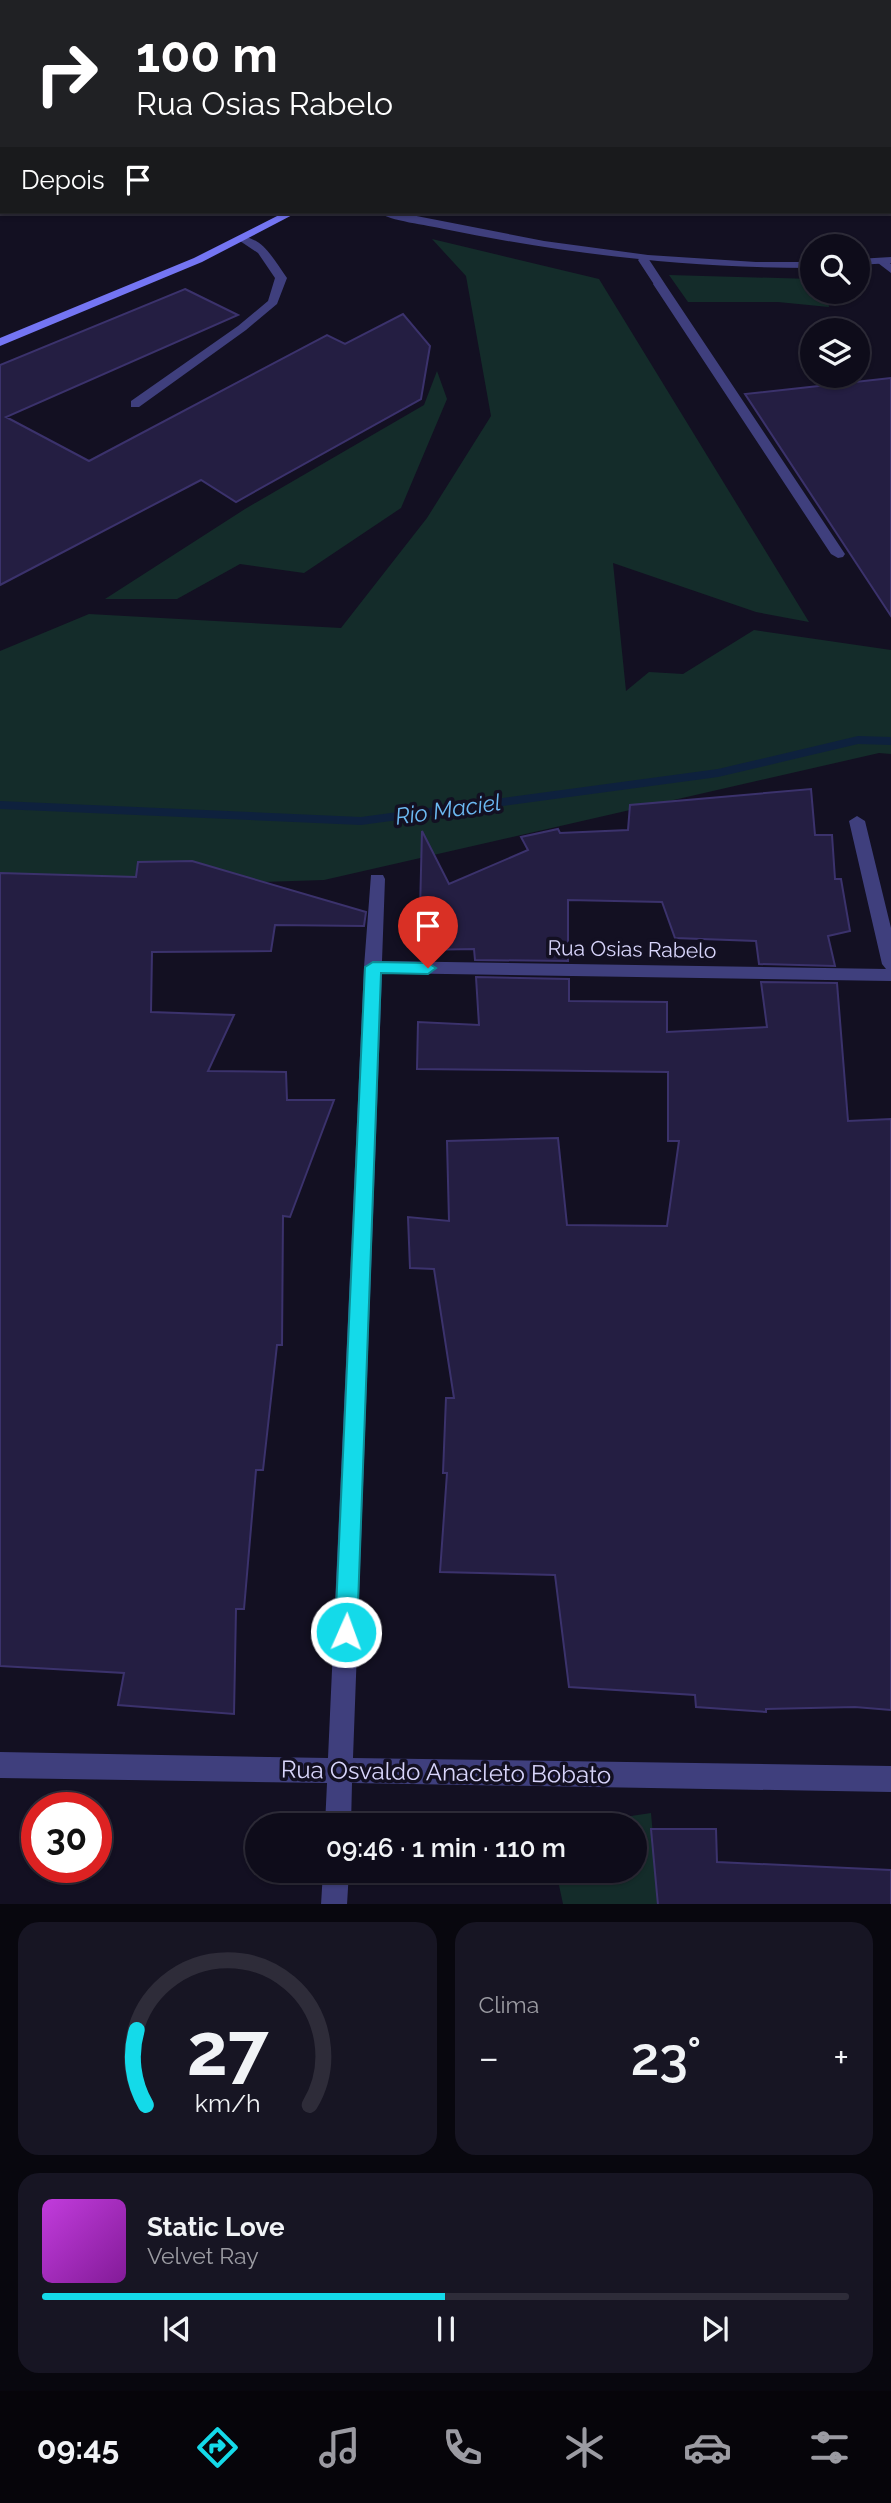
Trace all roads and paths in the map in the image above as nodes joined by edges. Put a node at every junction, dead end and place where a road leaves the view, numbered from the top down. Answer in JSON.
{"nodes":[{"id":1,"x":289,"y":214,"type":"edge"},
{"id":2,"x":392,"y":214,"type":"edge"},
{"id":3,"x":244,"y":239,"type":"junction"},
{"id":4,"x":644,"y":260,"type":"junction"},
{"id":5,"x":886,"y":260,"type":"edge"},
{"id":6,"x":800,"y":265,"type":"edge"},
{"id":7,"x":891,"y":270,"type":"edge"},
{"id":8,"x":0,"y":342,"type":"edge"},
{"id":9,"x":135,"y":404,"type":"dead end"},
{"id":10,"x":838,"y":554,"type":"dead end"},
{"id":11,"x":857,"y":821,"type":"dead end"},
{"id":12,"x":377,"y":879,"type":"dead end"},
{"id":13,"x":891,"y":964,"type":"edge"},
{"id":14,"x":373,"y":967,"type":"junction"},
{"id":15,"x":891,"y":975,"type":"edge"},
{"id":16,"x":0,"y":1765,"type":"edge"},
{"id":17,"x":340,"y":1770,"type":"junction"},
{"id":18,"x":891,"y":1779,"type":"edge"},
{"id":19,"x":338,"y":1813,"type":"edge"},
{"id":20,"x":335,"y":1883,"type":"edge"},
{"id":21,"x":334,"y":1904,"type":"edge"}],
"edges":[{"from":1,"to":3,"type":"main road"},
{"from":2,"to":4,"type":"street"},
{"from":3,"to":8,"type":"main road"},
{"from":3,"to":9,"type":"street"},
{"from":4,"to":6,"type":"street"},
{"from":4,"to":10,"type":"street"},
{"from":5,"to":7,"type":"street"},
{"from":11,"to":13,"type":"street"},
{"from":12,"to":14,"type":"street"},
{"from":14,"to":15,"type":"street","name":"Rua Osias Rabelo"},
{"from":14,"to":17,"type":"street"},
{"from":16,"to":17,"type":"street","name":"Rua Osvaldo Anacleto Bobato"},
{"from":17,"to":18,"type":"street","name":"Rua Osvaldo Anacleto Bobato"},
{"from":17,"to":19,"type":"street"},
{"from":20,"to":21,"type":"street"}]}
